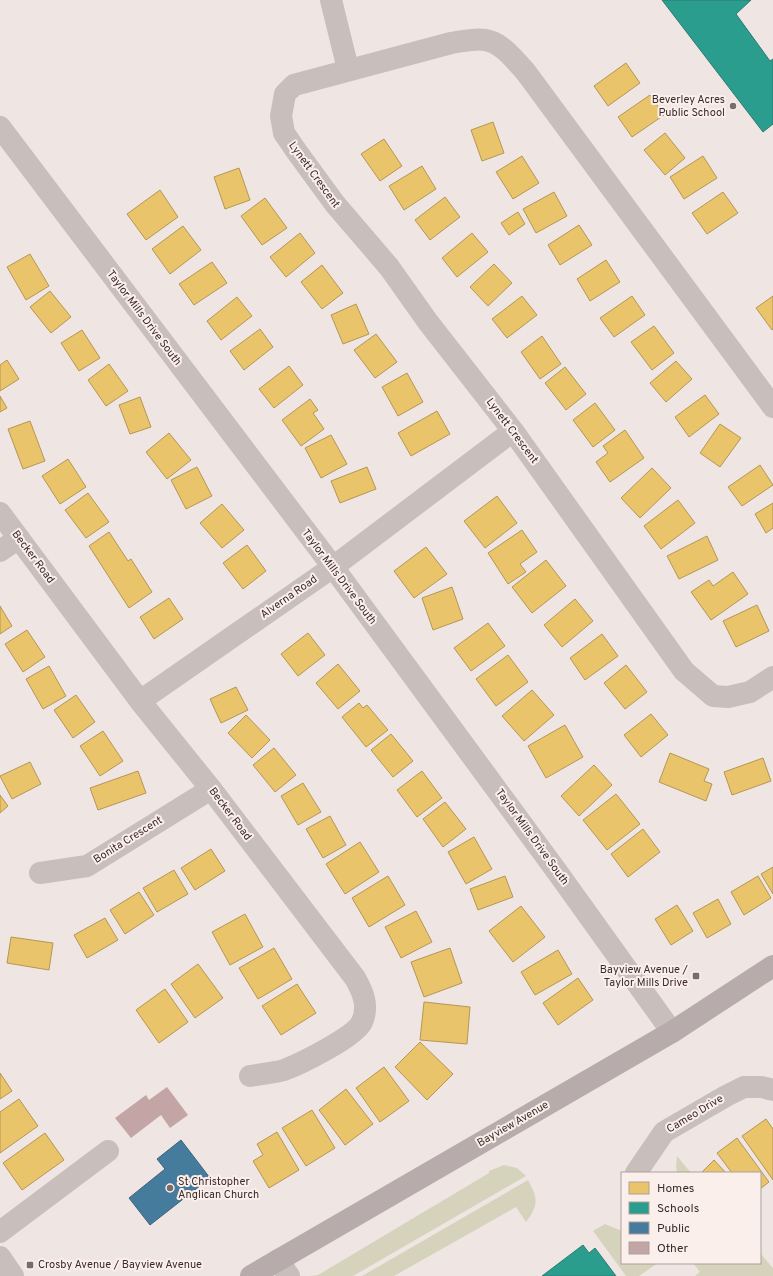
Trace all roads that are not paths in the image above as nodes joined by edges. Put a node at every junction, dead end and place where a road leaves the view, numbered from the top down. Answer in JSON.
{"nodes":[{"id":1,"x":331,"y":0,"type":"edge"},
{"id":2,"x":348,"y":69,"type":"junction"},
{"id":3,"x":0,"y":127,"type":"edge"},
{"id":4,"x":773,"y":407,"type":"edge"},
{"id":5,"x":513,"y":432,"type":"junction"},
{"id":6,"x":0,"y":513,"type":"edge"},
{"id":7,"x":19,"y":538,"type":"junction"},
{"id":8,"x":0,"y":551,"type":"edge"},
{"id":9,"x":332,"y":567,"type":"junction"},
{"id":10,"x":773,"y":677,"type":"edge"},
{"id":11,"x":140,"y":701,"type":"junction"},
{"id":12,"x":211,"y":788,"type":"junction"},
{"id":13,"x":40,"y":874,"type":"dead end"},
{"id":14,"x":773,"y":966,"type":"edge"},
{"id":15,"x":672,"y":1032,"type":"junction"},
{"id":16,"x":250,"y":1076,"type":"dead end"},
{"id":17,"x":773,"y":1090,"type":"edge"},
{"id":18,"x":108,"y":1152,"type":"dead end"},
{"id":19,"x":637,"y":1172,"type":"edge"},
{"id":20,"x":0,"y":1232,"type":"edge"},
{"id":21,"x":0,"y":1258,"type":"edge"},
{"id":22,"x":283,"y":1268,"type":"edge"},
{"id":23,"x":13,"y":1276,"type":"edge"},
{"id":24,"x":251,"y":1276,"type":"edge"}],
"edges":[{"from":1,"to":2,"type":"street"},
{"from":2,"to":4,"type":"street","name":"Lynett Crescent"},
{"from":2,"to":5,"type":"street","name":"Lynett Crescent"},
{"from":3,"to":9,"type":"street","name":"Taylor Mills Drive South"},
{"from":5,"to":9,"type":"street","name":"Alverna Road"},
{"from":5,"to":10,"type":"street","name":"Lynett Crescent"},
{"from":6,"to":7,"type":"street","name":"Becker Road"},
{"from":7,"to":8,"type":"street"},
{"from":7,"to":11,"type":"street","name":"Becker Road"},
{"from":9,"to":11,"type":"street","name":"Alverna Road"},
{"from":9,"to":15,"type":"street","name":"Taylor Mills Drive South"},
{"from":11,"to":12,"type":"street","name":"Becker Road"},
{"from":12,"to":13,"type":"street","name":"Bonita Crescent"},
{"from":12,"to":16,"type":"street","name":"Becker Road"},
{"from":14,"to":15,"type":"main road","name":"Bayview Avenue"},
{"from":15,"to":22,"type":"main road","name":"Bayview Avenue"},
{"from":17,"to":19,"type":"street","name":"Cameo Drive"},
{"from":18,"to":20,"type":"street"},
{"from":21,"to":23,"type":"street"},
{"from":22,"to":24,"type":"main road","name":"Bayview Avenue"}]}
